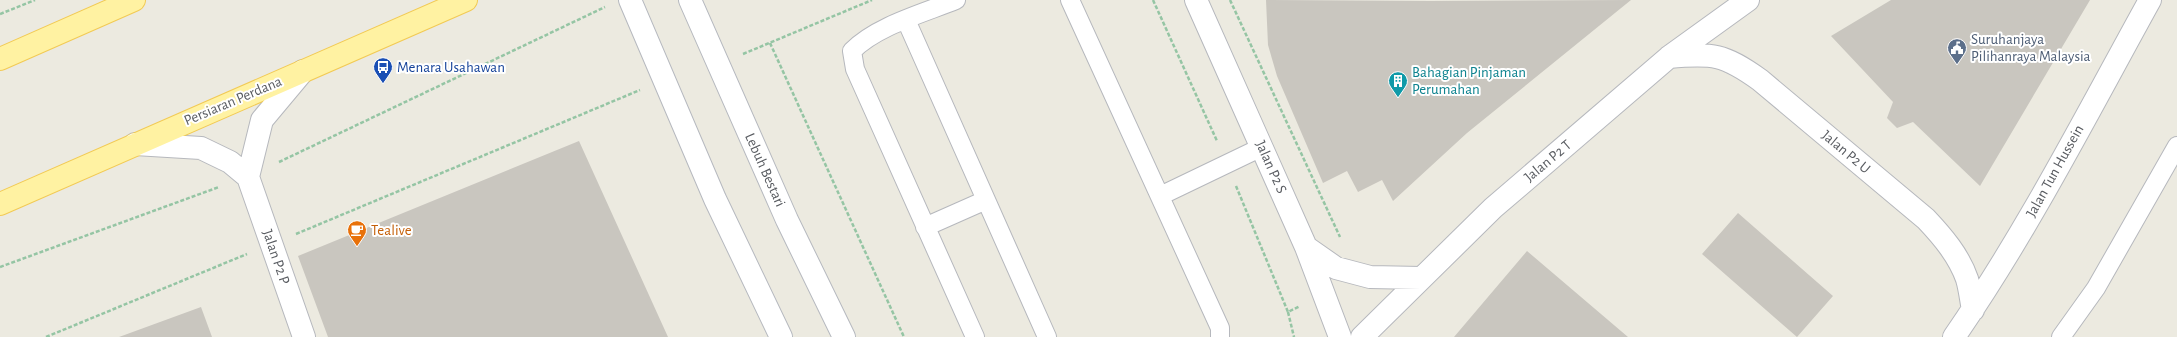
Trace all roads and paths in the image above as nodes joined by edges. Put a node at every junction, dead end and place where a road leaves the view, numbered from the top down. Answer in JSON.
{"nodes":[{"id":1,"x":35,"y":0,"type":"edge"},
{"id":2,"x":134,"y":0,"type":"edge"},
{"id":3,"x":466,"y":0,"type":"edge"},
{"id":4,"x":630,"y":0,"type":"edge"},
{"id":5,"x":690,"y":0,"type":"edge"},
{"id":6,"x":872,"y":0,"type":"edge"},
{"id":7,"x":956,"y":0,"type":"edge"},
{"id":8,"x":1070,"y":0,"type":"edge"},
{"id":9,"x":1196,"y":0,"type":"edge"},
{"id":10,"x":1230,"y":0,"type":"edge"},
{"id":11,"x":1748,"y":0,"type":"edge"},
{"id":12,"x":2150,"y":0,"type":"edge"},
{"id":13,"x":608,"y":6,"type":"dead end"},
{"id":14,"x":0,"y":14,"type":"edge"},
{"id":15,"x":906,"y":20,"type":"junction"},
{"id":16,"x":770,"y":43,"type":"junction"},
{"id":17,"x":1669,"y":57,"type":"junction"},
{"id":18,"x":0,"y":59,"type":"edge"},
{"id":19,"x":718,"y":64,"type":"junction"},
{"id":20,"x":303,"y":71,"type":"junction"},
{"id":21,"x":664,"y":80,"type":"junction"},
{"id":22,"x":134,"y":144,"type":"junction"},
{"id":23,"x":2177,"y":146,"type":"edge"},
{"id":24,"x":1262,"y":147,"type":"junction"},
{"id":25,"x":248,"y":177,"type":"junction"},
{"id":26,"x":1160,"y":196,"type":"junction"},
{"id":27,"x":986,"y":200,"type":"junction"},
{"id":28,"x":0,"y":204,"type":"edge"},
{"id":29,"x":925,"y":227,"type":"junction"},
{"id":30,"x":272,"y":244,"type":"junction"},
{"id":31,"x":1306,"y":247,"type":"junction"},
{"id":32,"x":0,"y":267,"type":"edge"},
{"id":33,"x":1336,"y":268,"type":"junction"},
{"id":34,"x":1421,"y":278,"type":"junction"},
{"id":35,"x":1973,"y":310,"type":"junction"},
{"id":36,"x":1288,"y":312,"type":"dead end"},
{"id":37,"x":46,"y":337,"type":"edge"},
{"id":38,"x":304,"y":337,"type":"edge"},
{"id":39,"x":781,"y":337,"type":"edge"},
{"id":40,"x":844,"y":337,"type":"edge"},
{"id":41,"x":904,"y":337,"type":"edge"},
{"id":42,"x":974,"y":337,"type":"edge"},
{"id":43,"x":1047,"y":337,"type":"edge"},
{"id":44,"x":1220,"y":337,"type":"edge"},
{"id":45,"x":1294,"y":337,"type":"edge"},
{"id":46,"x":1340,"y":337,"type":"edge"},
{"id":47,"x":1362,"y":337,"type":"edge"},
{"id":48,"x":1954,"y":337,"type":"edge"},
{"id":49,"x":2061,"y":337,"type":"edge"}],
"edges":[{"from":1,"to":14,"type":"path"},
{"from":2,"to":18,"type":"main road"},
{"from":3,"to":20,"type":"main road","name":"Persiaran Perdana"},
{"from":4,"to":21,"type":"street"},
{"from":5,"to":19,"type":"street","name":"Lebuh Bestari"},
{"from":6,"to":16,"type":"path"},
{"from":7,"to":15,"type":"lane"},
{"from":8,"to":26,"type":"lane"},
{"from":9,"to":24,"type":"street","name":"Jalan P2 S"},
{"from":10,"to":33,"type":"path"},
{"from":11,"to":17,"type":"street","name":"Jalan P2 T"},
{"from":12,"to":35,"type":"street","name":"Jalan Tun Hussein"},
{"from":13,"to":25,"type":"path"},
{"from":15,"to":27,"type":"lane"},
{"from":15,"to":29,"type":"lane"},
{"from":16,"to":19,"type":"path"},
{"from":16,"to":41,"type":"path"},
{"from":17,"to":34,"type":"street","name":"Jalan P2 T"},
{"from":17,"to":35,"type":"street","name":"Jalan P2 U"},
{"from":19,"to":40,"type":"street","name":"Lebuh Bestari"},
{"from":20,"to":22,"type":"main road","name":"Persiaran Perdana"},
{"from":20,"to":25,"type":"street"},
{"from":21,"to":30,"type":"path"},
{"from":21,"to":39,"type":"street"},
{"from":22,"to":25,"type":"street"},
{"from":22,"to":28,"type":"main road","name":"Persiaran Perdana"},
{"from":23,"to":49,"type":"lane"},
{"from":24,"to":26,"type":"lane"},
{"from":24,"to":31,"type":"street","name":"Jalan P2 S"},
{"from":25,"to":30,"type":"street","name":"Jalan P2 P"},
{"from":25,"to":32,"type":"path"},
{"from":26,"to":44,"type":"lane"},
{"from":27,"to":29,"type":"lane"},
{"from":27,"to":43,"type":"lane"},
{"from":29,"to":42,"type":"lane"},
{"from":30,"to":37,"type":"path"},
{"from":30,"to":38,"type":"street","name":"Jalan P2 P"},
{"from":31,"to":33,"type":"street"},
{"from":31,"to":46,"type":"street","name":"Jalan P2 S"},
{"from":33,"to":34,"type":"street"},
{"from":34,"to":47,"type":"street","name":"Jalan P2 T"},
{"from":35,"to":48,"type":"street","name":"Jalan Tun Hussein"},
{"from":36,"to":45,"type":"path"}]}
